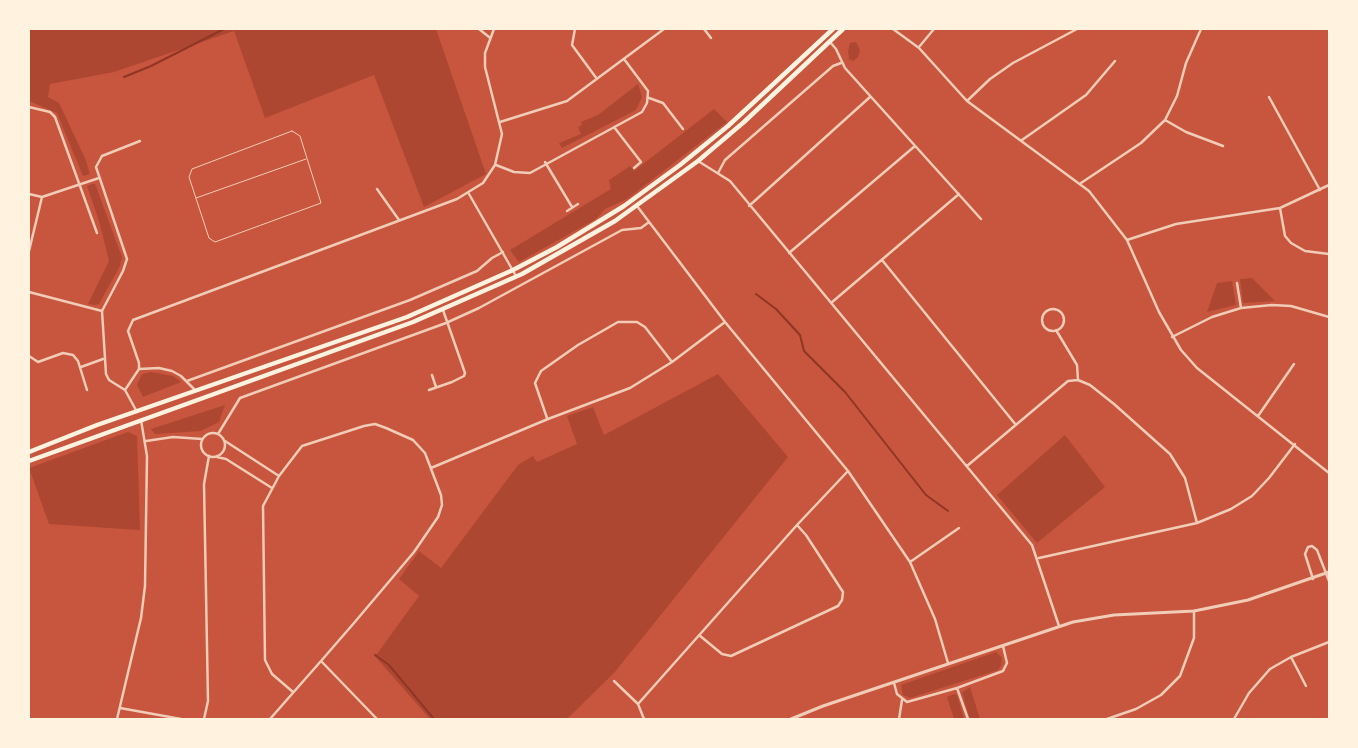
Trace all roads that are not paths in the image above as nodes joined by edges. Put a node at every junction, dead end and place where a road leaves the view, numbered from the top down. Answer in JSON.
{"nodes":[{"id":1,"x":479,"y":29,"type":"edge"},
{"id":2,"x":494,"y":29,"type":"edge"},
{"id":3,"x":575,"y":29,"type":"edge"},
{"id":4,"x":664,"y":29,"type":"edge"},
{"id":5,"x":704,"y":29,"type":"edge"},
{"id":6,"x":833,"y":29,"type":"edge"},
{"id":7,"x":843,"y":29,"type":"edge"},
{"id":8,"x":893,"y":29,"type":"edge"},
{"id":9,"x":934,"y":29,"type":"edge"},
{"id":10,"x":1077,"y":29,"type":"edge"},
{"id":11,"x":1201,"y":29,"type":"edge"},
{"id":12,"x":489,"y":37,"type":"junction"},
{"id":13,"x":711,"y":38,"type":"dead end"},
{"id":14,"x":830,"y":42,"type":"junction"},
{"id":15,"x":919,"y":48,"type":"junction"},
{"id":16,"x":624,"y":59,"type":"junction"},
{"id":17,"x":1115,"y":61,"type":"dead end"},
{"id":18,"x":841,"y":63,"type":"junction"},
{"id":19,"x":597,"y":79,"type":"junction"},
{"id":20,"x":870,"y":97,"type":"junction"},
{"id":21,"x":1270,"y":97,"type":"dead end"},
{"id":22,"x":648,"y":98,"type":"junction"},
{"id":23,"x":967,"y":101,"type":"junction"},
{"id":24,"x":29,"y":107,"type":"edge"},
{"id":25,"x":1165,"y":120,"type":"junction"},
{"id":26,"x":500,"y":122,"type":"junction"},
{"id":27,"x":614,"y":127,"type":"junction"},
{"id":28,"x":683,"y":129,"type":"dead end"},
{"id":29,"x":1022,"y":140,"type":"junction"},
{"id":30,"x":140,"y":141,"type":"dead end"},
{"id":31,"x":915,"y":146,"type":"junction"},
{"id":32,"x":1222,"y":146,"type":"dead end"},
{"id":33,"x":693,"y":155,"type":"junction"},
{"id":34,"x":307,"y":159,"type":"junction"},
{"id":35,"x":698,"y":161,"type":"junction"},
{"id":36,"x":545,"y":162,"type":"junction"},
{"id":37,"x":495,"y":165,"type":"junction"},
{"id":38,"x":634,"y":168,"type":"dead end"},
{"id":39,"x":718,"y":174,"type":"junction"},
{"id":40,"x":99,"y":178,"type":"junction"},
{"id":41,"x":1081,"y":183,"type":"junction"},
{"id":42,"x":80,"y":184,"type":"junction"},
{"id":43,"x":1329,"y":185,"type":"edge"},
{"id":44,"x":377,"y":189,"type":"dead end"},
{"id":45,"x":1320,"y":190,"type":"junction"},
{"id":46,"x":29,"y":194,"type":"edge"},
{"id":47,"x":469,"y":194,"type":"junction"},
{"id":48,"x":959,"y":194,"type":"junction"},
{"id":49,"x":42,"y":197,"type":"junction"},
{"id":50,"x":196,"y":198,"type":"junction"},
{"id":51,"x":632,"y":200,"type":"junction"},
{"id":52,"x":578,"y":204,"type":"dead end"},
{"id":53,"x":637,"y":206,"type":"junction"},
{"id":54,"x":750,"y":206,"type":"junction"},
{"id":55,"x":572,"y":207,"type":"junction"},
{"id":56,"x":1280,"y":208,"type":"junction"},
{"id":57,"x":567,"y":211,"type":"dead end"},
{"id":58,"x":981,"y":219,"type":"dead end"},
{"id":59,"x":399,"y":220,"type":"junction"},
{"id":60,"x":650,"y":222,"type":"junction"},
{"id":61,"x":98,"y":233,"type":"dead end"},
{"id":62,"x":1127,"y":240,"type":"junction"},
{"id":63,"x":29,"y":251,"type":"edge"},
{"id":64,"x":503,"y":252,"type":"junction"},
{"id":65,"x":790,"y":254,"type":"junction"},
{"id":66,"x":1329,"y":254,"type":"edge"},
{"id":67,"x":882,"y":260,"type":"junction"},
{"id":68,"x":513,"y":270,"type":"junction"},
{"id":69,"x":516,"y":276,"type":"junction"},
{"id":70,"x":1237,"y":283,"type":"dead end"},
{"id":71,"x":29,"y":292,"type":"edge"},
{"id":72,"x":831,"y":303,"type":"junction"},
{"id":73,"x":1241,"y":308,"type":"junction"},
{"id":74,"x":443,"y":310,"type":"junction"},
{"id":75,"x":102,"y":311,"type":"junction"},
{"id":76,"x":1329,"y":317,"type":"edge"},
{"id":77,"x":446,"y":322,"type":"junction"},
{"id":78,"x":725,"y":322,"type":"junction"},
{"id":79,"x":1056,"y":330,"type":"junction"},
{"id":80,"x":1172,"y":337,"type":"junction"},
{"id":81,"x":29,"y":356,"type":"edge"},
{"id":82,"x":103,"y":359,"type":"junction"},
{"id":83,"x":672,"y":362,"type":"junction"},
{"id":84,"x":1294,"y":364,"type":"dead end"},
{"id":85,"x":80,"y":367,"type":"junction"},
{"id":86,"x":139,"y":369,"type":"junction"},
{"id":87,"x":432,"y":375,"type":"dead end"},
{"id":88,"x":1078,"y":380,"type":"junction"},
{"id":89,"x":186,"y":381,"type":"junction"},
{"id":90,"x":436,"y":387,"type":"junction"},
{"id":91,"x":87,"y":390,"type":"dead end"},
{"id":92,"x":126,"y":390,"type":"junction"},
{"id":93,"x":428,"y":390,"type":"dead end"},
{"id":94,"x":196,"y":391,"type":"junction"},
{"id":95,"x":136,"y":412,"type":"junction"},
{"id":96,"x":1258,"y":416,"type":"junction"},
{"id":97,"x":548,"y":419,"type":"junction"},
{"id":98,"x":141,"y":420,"type":"junction"},
{"id":99,"x":1016,"y":425,"type":"junction"},
{"id":100,"x":218,"y":434,"type":"junction"},
{"id":101,"x":202,"y":439,"type":"junction"},
{"id":102,"x":224,"y":440,"type":"junction"},
{"id":103,"x":146,"y":441,"type":"junction"},
{"id":104,"x":1295,"y":444,"type":"junction"},
{"id":105,"x":29,"y":452,"type":"edge"},
{"id":106,"x":209,"y":456,"type":"junction"},
{"id":107,"x":216,"y":456,"type":"junction"},
{"id":108,"x":29,"y":460,"type":"edge"},
{"id":109,"x":967,"y":466,"type":"junction"},
{"id":110,"x":431,"y":468,"type":"junction"},
{"id":111,"x":848,"y":471,"type":"junction"},
{"id":112,"x":1329,"y":473,"type":"edge"},
{"id":113,"x":279,"y":476,"type":"junction"},
{"id":114,"x":272,"y":488,"type":"junction"},
{"id":115,"x":1197,"y":523,"type":"junction"},
{"id":116,"x":797,"y":525,"type":"junction"},
{"id":117,"x":959,"y":528,"type":"dead end"},
{"id":118,"x":1038,"y":559,"type":"junction"},
{"id":119,"x":910,"y":562,"type":"junction"},
{"id":120,"x":1328,"y":573,"type":"edge"},
{"id":121,"x":1313,"y":578,"type":"junction"},
{"id":122,"x":1329,"y":581,"type":"edge"},
{"id":123,"x":1194,"y":610,"type":"junction"},
{"id":124,"x":1059,"y":626,"type":"junction"},
{"id":125,"x":699,"y":635,"type":"junction"},
{"id":126,"x":1329,"y":642,"type":"edge"},
{"id":127,"x":1003,"y":646,"type":"junction"},
{"id":128,"x":1291,"y":657,"type":"junction"},
{"id":129,"x":321,"y":661,"type":"junction"},
{"id":130,"x":948,"y":664,"type":"junction"},
{"id":131,"x":614,"y":681,"type":"dead end"},
{"id":132,"x":894,"y":683,"type":"junction"},
{"id":133,"x":1306,"y":686,"type":"dead end"},
{"id":134,"x":957,"y":688,"type":"junction"},
{"id":135,"x":293,"y":692,"type":"junction"},
{"id":136,"x":902,"y":700,"type":"junction"},
{"id":137,"x":638,"y":704,"type":"junction"},
{"id":138,"x":120,"y":708,"type":"junction"},
{"id":139,"x":117,"y":719,"type":"edge"},
{"id":140,"x":181,"y":719,"type":"edge"},
{"id":141,"x":204,"y":719,"type":"edge"},
{"id":142,"x":270,"y":719,"type":"edge"},
{"id":143,"x":375,"y":719,"type":"edge"},
{"id":144,"x":644,"y":719,"type":"edge"},
{"id":145,"x":792,"y":719,"type":"edge"},
{"id":146,"x":900,"y":719,"type":"edge"},
{"id":147,"x":968,"y":719,"type":"edge"},
{"id":148,"x":1107,"y":719,"type":"edge"},
{"id":149,"x":1234,"y":719,"type":"edge"}],
"edges":[{"from":1,"to":12,"type":"street"},
{"from":2,"to":12,"type":"street"},
{"from":3,"to":19,"type":"street"},
{"from":4,"to":16,"type":"street"},
{"from":5,"to":13,"type":"street"},
{"from":6,"to":33,"type":"highway"},
{"from":7,"to":14,"type":"highway"},
{"from":8,"to":15,"type":"street"},
{"from":9,"to":15,"type":"street"},
{"from":10,"to":23,"type":"street"},
{"from":11,"to":25,"type":"street"},
{"from":12,"to":26,"type":"street"},
{"from":14,"to":18,"type":"street"},
{"from":14,"to":35,"type":"highway"},
{"from":15,"to":23,"type":"street"},
{"from":16,"to":19,"type":"street"},
{"from":16,"to":22,"type":"street"},
{"from":17,"to":29,"type":"street"},
{"from":18,"to":20,"type":"street"},
{"from":18,"to":39,"type":"street"},
{"from":19,"to":26,"type":"street"},
{"from":20,"to":31,"type":"street"},
{"from":20,"to":54,"type":"street"},
{"from":21,"to":45,"type":"street"},
{"from":22,"to":27,"type":"street"},
{"from":22,"to":28,"type":"street"},
{"from":23,"to":29,"type":"street"},
{"from":24,"to":42,"type":"street"},
{"from":25,"to":32,"type":"street"},
{"from":25,"to":41,"type":"street"},
{"from":26,"to":37,"type":"street"},
{"from":27,"to":36,"type":"street"},
{"from":27,"to":38,"type":"street"},
{"from":29,"to":41,"type":"street"},
{"from":30,"to":40,"type":"street"},
{"from":31,"to":48,"type":"street"},
{"from":31,"to":65,"type":"street"},
{"from":33,"to":35,"type":"highway"},
{"from":33,"to":51,"type":"highway"},
{"from":34,"to":50,"type":"lane"},
{"from":34,"to":50,"type":"lane"},
{"from":34,"to":50,"type":"lane"},
{"from":35,"to":39,"type":"street"},
{"from":35,"to":53,"type":"highway"},
{"from":36,"to":37,"type":"street"},
{"from":36,"to":55,"type":"street"},
{"from":37,"to":47,"type":"street"},
{"from":39,"to":54,"type":"street"},
{"from":40,"to":42,"type":"street"},
{"from":40,"to":75,"type":"street"},
{"from":41,"to":62,"type":"street"},
{"from":42,"to":49,"type":"street"},
{"from":42,"to":61,"type":"street"},
{"from":43,"to":45,"type":"street"},
{"from":44,"to":59,"type":"street"},
{"from":45,"to":56,"type":"street"},
{"from":46,"to":49,"type":"street"},
{"from":47,"to":59,"type":"street"},
{"from":47,"to":64,"type":"street"},
{"from":48,"to":58,"type":"street"},
{"from":48,"to":67,"type":"street"},
{"from":49,"to":63,"type":"street"},
{"from":51,"to":53,"type":"highway"},
{"from":51,"to":68,"type":"highway"},
{"from":52,"to":55,"type":"street"},
{"from":53,"to":60,"type":"street"},
{"from":53,"to":69,"type":"highway"},
{"from":54,"to":65,"type":"street"},
{"from":55,"to":57,"type":"street"},
{"from":56,"to":62,"type":"street"},
{"from":56,"to":66,"type":"street"},
{"from":59,"to":86,"type":"street"},
{"from":60,"to":77,"type":"street"},
{"from":60,"to":78,"type":"street"},
{"from":62,"to":80,"type":"street"},
{"from":64,"to":68,"type":"street"},
{"from":64,"to":89,"type":"street"},
{"from":65,"to":72,"type":"street"},
{"from":67,"to":72,"type":"street"},
{"from":67,"to":99,"type":"street"},
{"from":68,"to":69,"type":"street"},
{"from":68,"to":94,"type":"highway"},
{"from":69,"to":74,"type":"highway"},
{"from":70,"to":73,"type":"street"},
{"from":71,"to":75,"type":"street"},
{"from":72,"to":109,"type":"street"},
{"from":73,"to":76,"type":"street"},
{"from":73,"to":80,"type":"street"},
{"from":74,"to":77,"type":"street"},
{"from":74,"to":98,"type":"highway"},
{"from":75,"to":82,"type":"street"},
{"from":77,"to":90,"type":"street"},
{"from":77,"to":100,"type":"street"},
{"from":78,"to":83,"type":"street"},
{"from":78,"to":111,"type":"street"},
{"from":79,"to":79,"type":"street"},
{"from":79,"to":88,"type":"street"},
{"from":80,"to":96,"type":"street"},
{"from":81,"to":85,"type":"street"},
{"from":82,"to":85,"type":"street"},
{"from":82,"to":92,"type":"street"},
{"from":83,"to":97,"type":"street"},
{"from":83,"to":97,"type":"street"},
{"from":84,"to":96,"type":"street"},
{"from":85,"to":91,"type":"street"},
{"from":86,"to":89,"type":"street"},
{"from":86,"to":92,"type":"street"},
{"from":87,"to":90,"type":"street"},
{"from":88,"to":99,"type":"street"},
{"from":88,"to":115,"type":"street"},
{"from":89,"to":94,"type":"street"},
{"from":90,"to":93,"type":"street"},
{"from":92,"to":95,"type":"street"},
{"from":94,"to":95,"type":"highway"},
{"from":95,"to":98,"type":"highway"},
{"from":95,"to":105,"type":"highway"},
{"from":96,"to":104,"type":"street"},
{"from":97,"to":110,"type":"street"},
{"from":98,"to":103,"type":"street"},
{"from":98,"to":108,"type":"highway"},
{"from":99,"to":109,"type":"street"},
{"from":100,"to":101,"type":"street"},
{"from":100,"to":102,"type":"street"},
{"from":101,"to":103,"type":"street"},
{"from":101,"to":106,"type":"street"},
{"from":102,"to":107,"type":"street"},
{"from":102,"to":113,"type":"street"},
{"from":103,"to":138,"type":"street"},
{"from":104,"to":112,"type":"street"},
{"from":104,"to":115,"type":"street"},
{"from":106,"to":107,"type":"street"},
{"from":106,"to":141,"type":"street"},
{"from":107,"to":114,"type":"street"},
{"from":109,"to":118,"type":"street"},
{"from":110,"to":113,"type":"street"},
{"from":110,"to":129,"type":"street"},
{"from":111,"to":116,"type":"street"},
{"from":111,"to":119,"type":"street"},
{"from":113,"to":114,"type":"street"},
{"from":114,"to":135,"type":"street"},
{"from":115,"to":118,"type":"street"},
{"from":116,"to":125,"type":"street"},
{"from":116,"to":125,"type":"street"},
{"from":117,"to":119,"type":"street"},
{"from":118,"to":124,"type":"street"},
{"from":119,"to":130,"type":"street"},
{"from":120,"to":121,"type":"street"},
{"from":120,"to":121,"type":"street"},
{"from":120,"to":122,"type":"street"},
{"from":121,"to":123,"type":"street"},
{"from":123,"to":124,"type":"street"},
{"from":123,"to":148,"type":"street"},
{"from":124,"to":127,"type":"street"},
{"from":125,"to":137,"type":"street"},
{"from":126,"to":128,"type":"street"},
{"from":127,"to":130,"type":"street"},
{"from":127,"to":134,"type":"street"},
{"from":128,"to":133,"type":"street"},
{"from":128,"to":149,"type":"street"},
{"from":129,"to":135,"type":"street"},
{"from":129,"to":143,"type":"street"},
{"from":130,"to":132,"type":"street"},
{"from":131,"to":137,"type":"street"},
{"from":132,"to":136,"type":"street"},
{"from":132,"to":145,"type":"street"},
{"from":134,"to":136,"type":"street"},
{"from":134,"to":147,"type":"street"},
{"from":135,"to":142,"type":"street"},
{"from":136,"to":146,"type":"street"},
{"from":137,"to":144,"type":"street"},
{"from":138,"to":139,"type":"street"},
{"from":138,"to":140,"type":"street"}]}
